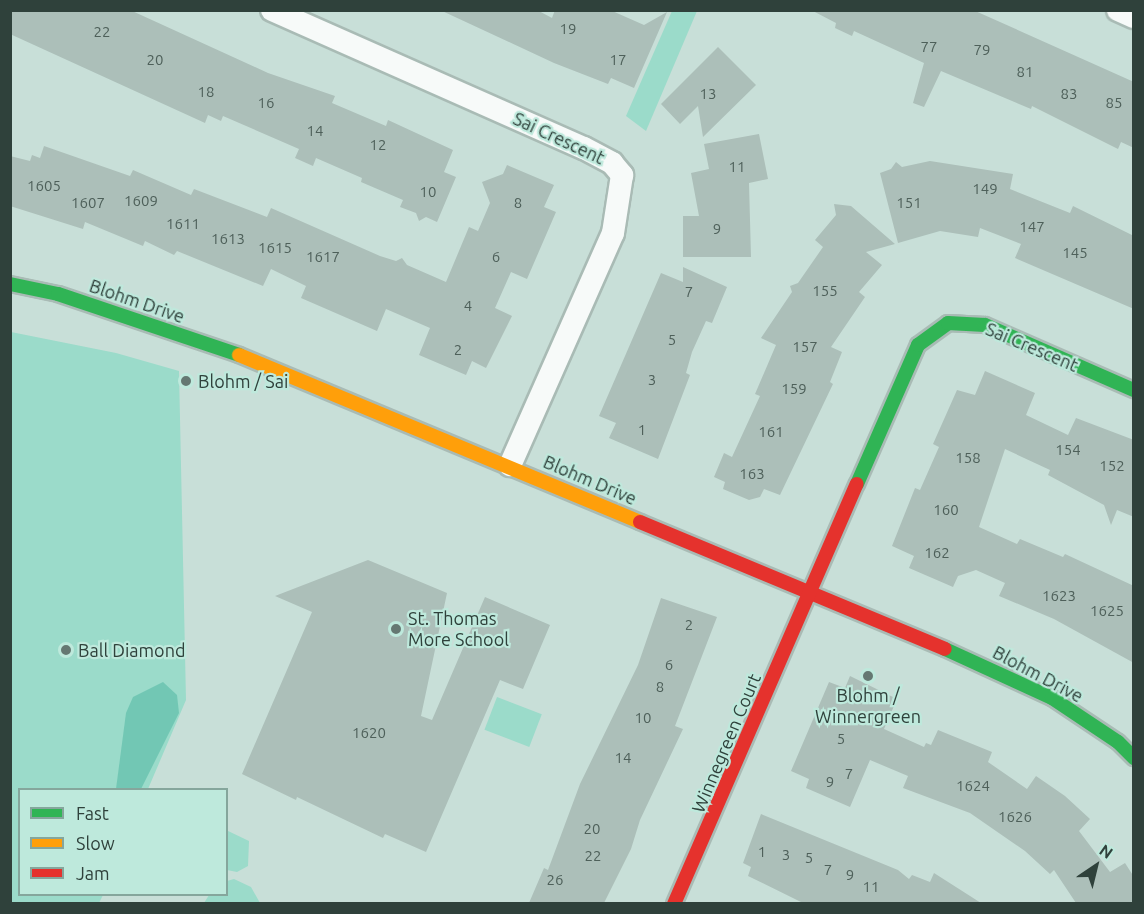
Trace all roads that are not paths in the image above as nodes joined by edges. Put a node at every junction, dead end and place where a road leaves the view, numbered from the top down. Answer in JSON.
{"nodes":[{"id":1,"x":272,"y":10,"type":"edge"},
{"id":2,"x":1118,"y":10,"type":"edge"},
{"id":3,"x":1134,"y":17,"type":"edge"},
{"id":4,"x":10,"y":284,"type":"edge"},
{"id":5,"x":1134,"y":390,"type":"edge"},
{"id":6,"x":510,"y":465,"type":"junction"},
{"id":7,"x":808,"y":595,"type":"junction"},
{"id":8,"x":1134,"y":758,"type":"edge"},
{"id":9,"x":674,"y":903,"type":"edge"}],
"edges":[{"from":1,"to":6,"type":"street","name":"Sai Crescent"},
{"from":2,"to":3,"type":"street"},
{"from":4,"to":6,"type":"street","name":"Blohm Drive"},
{"from":5,"to":7,"type":"street","name":"Sai Crescent"},
{"from":6,"to":7,"type":"street","name":"Blohm Drive"},
{"from":7,"to":8,"type":"street","name":"Blohm Drive"},
{"from":7,"to":9,"type":"street","name":"Winnegreen Court"}]}
